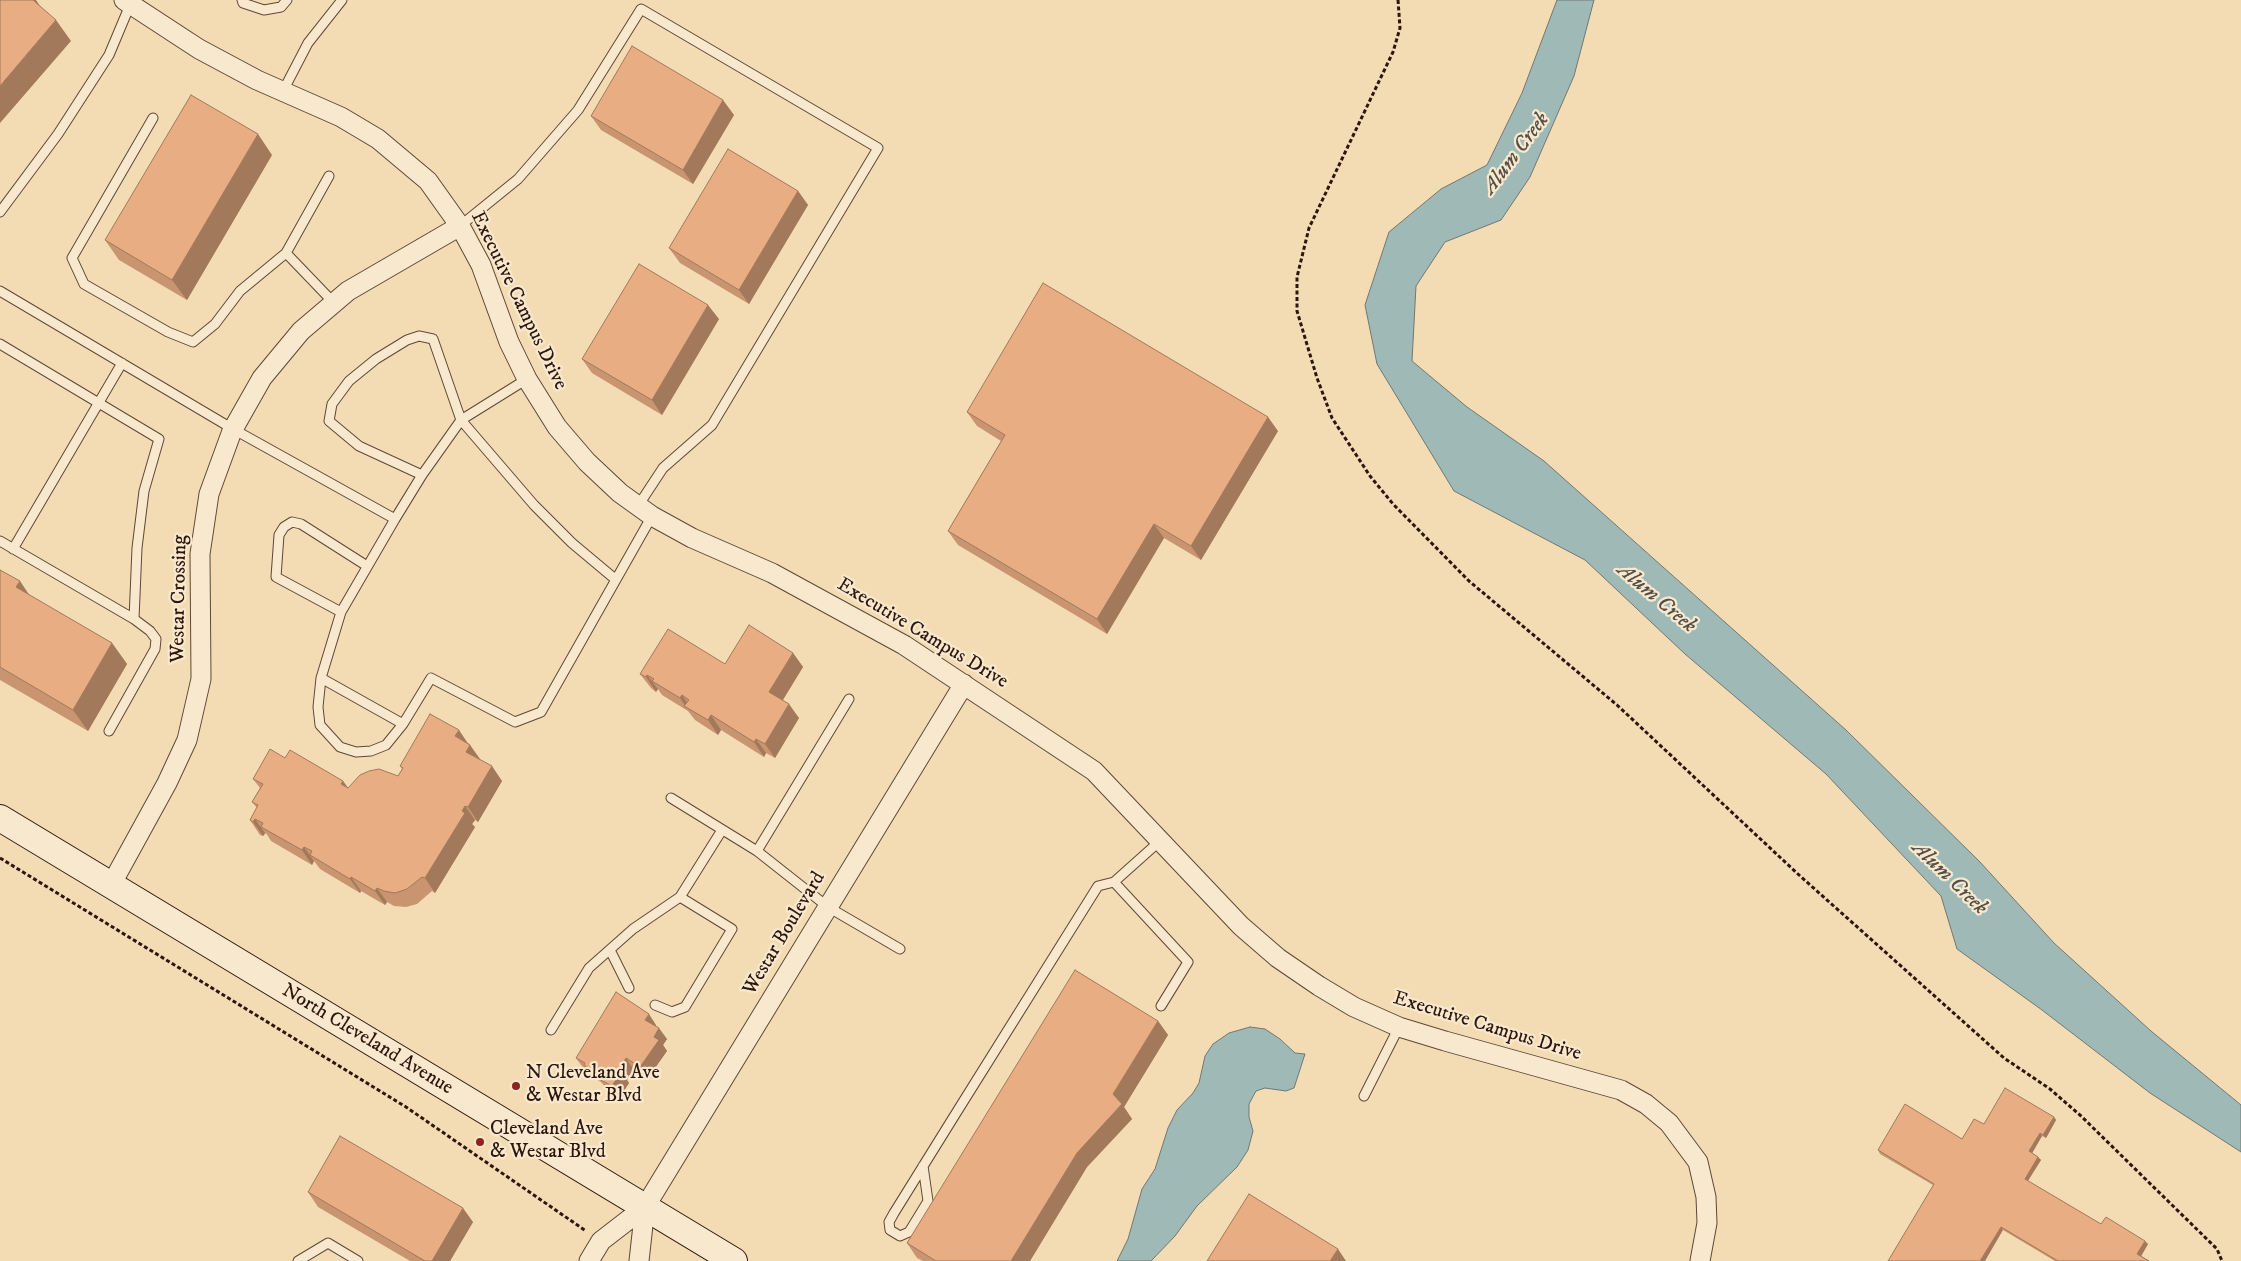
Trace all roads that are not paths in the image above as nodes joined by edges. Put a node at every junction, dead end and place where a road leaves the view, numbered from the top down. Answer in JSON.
{"nodes":[{"id":1,"x":242,"y":0,"type":"edge"},
{"id":2,"x":287,"y":0,"type":"edge"},
{"id":3,"x":342,"y":0,"type":"edge"},
{"id":4,"x":127,"y":3,"type":"edge"},
{"id":5,"x":283,"y":91,"type":"junction"},
{"id":6,"x":153,"y":118,"type":"dead end"},
{"id":7,"x":330,"y":176,"type":"dead end"},
{"id":8,"x":0,"y":212,"type":"edge"},
{"id":9,"x":460,"y":226,"type":"junction"},
{"id":10,"x":286,"y":253,"type":"junction"},
{"id":11,"x":0,"y":290,"type":"edge"},
{"id":12,"x":334,"y":303,"type":"junction"},
{"id":13,"x":0,"y":344,"type":"edge"},
{"id":14,"x":122,"y":363,"type":"junction"},
{"id":15,"x":527,"y":379,"type":"junction"},
{"id":16,"x":99,"y":402,"type":"junction"},
{"id":17,"x":461,"y":420,"type":"junction"},
{"id":18,"x":233,"y":429,"type":"junction"},
{"id":19,"x":422,"y":475,"type":"junction"},
{"id":20,"x":645,"y":511,"type":"junction"},
{"id":21,"x":395,"y":518,"type":"junction"},
{"id":22,"x":0,"y":541,"type":"edge"},
{"id":23,"x":13,"y":549,"type":"junction"},
{"id":24,"x":367,"y":566,"type":"junction"},
{"id":25,"x":615,"y":579,"type":"junction"},
{"id":26,"x":341,"y":612,"type":"junction"},
{"id":27,"x":134,"y":619,"type":"junction"},
{"id":28,"x":321,"y":678,"type":"junction"},
{"id":29,"x":964,"y":684,"type":"junction"},
{"id":30,"x":849,"y":699,"type":"dead end"},
{"id":31,"x":403,"y":724,"type":"junction"},
{"id":32,"x":109,"y":731,"type":"dead end"},
{"id":33,"x":671,"y":798,"type":"dead end"},
{"id":34,"x":0,"y":818,"type":"edge"},
{"id":35,"x":722,"y":830,"type":"junction"},
{"id":36,"x":1161,"y":840,"type":"junction"},
{"id":37,"x":757,"y":851,"type":"junction"},
{"id":38,"x":1114,"y":882,"type":"junction"},
{"id":39,"x":111,"y":885,"type":"junction"},
{"id":40,"x":680,"y":897,"type":"junction"},
{"id":41,"x":828,"y":907,"type":"junction"},
{"id":42,"x":900,"y":949,"type":"dead end"},
{"id":43,"x":610,"y":950,"type":"junction"},
{"id":44,"x":629,"y":988,"type":"dead end"},
{"id":45,"x":655,"y":1005,"type":"dead end"},
{"id":46,"x":1161,"y":1006,"type":"dead end"},
{"id":47,"x":1399,"y":1027,"type":"junction"},
{"id":48,"x":551,"y":1030,"type":"dead end"},
{"id":49,"x":1364,"y":1096,"type":"dead end"},
{"id":50,"x":923,"y":1166,"type":"junction"},
{"id":51,"x":645,"y":1207,"type":"junction"},
{"id":52,"x":298,"y":1261,"type":"edge"},
{"id":53,"x":358,"y":1261,"type":"edge"},
{"id":54,"x":590,"y":1261,"type":"edge"},
{"id":55,"x":639,"y":1261,"type":"edge"},
{"id":56,"x":734,"y":1261,"type":"edge"},
{"id":57,"x":1700,"y":1261,"type":"edge"}],
"edges":[{"from":1,"to":2,"type":"lane"},
{"from":3,"to":5,"type":"lane"},
{"from":4,"to":5,"type":"street","name":"Executive Campus Drive"},
{"from":4,"to":8,"type":"lane"},
{"from":5,"to":9,"type":"street","name":"Executive Campus Drive"},
{"from":6,"to":10,"type":"lane"},
{"from":7,"to":10,"type":"lane"},
{"from":9,"to":12,"type":"street","name":"Westar Crossing"},
{"from":9,"to":15,"type":"street","name":"Executive Campus Drive"},
{"from":9,"to":20,"type":"lane"},
{"from":10,"to":12,"type":"lane"},
{"from":11,"to":14,"type":"lane"},
{"from":12,"to":18,"type":"street","name":"Westar Crossing"},
{"from":13,"to":16,"type":"lane"},
{"from":14,"to":16,"type":"lane"},
{"from":14,"to":18,"type":"lane"},
{"from":15,"to":17,"type":"lane"},
{"from":15,"to":20,"type":"street","name":"Executive Campus Drive"},
{"from":16,"to":23,"type":"lane"},
{"from":16,"to":27,"type":"lane"},
{"from":17,"to":19,"type":"lane"},
{"from":17,"to":19,"type":"lane"},
{"from":17,"to":25,"type":"lane"},
{"from":18,"to":21,"type":"lane"},
{"from":18,"to":39,"type":"street","name":"Westar Crossing"},
{"from":19,"to":21,"type":"lane"},
{"from":20,"to":25,"type":"lane"},
{"from":20,"to":29,"type":"street","name":"Executive Campus Drive"},
{"from":21,"to":24,"type":"lane"},
{"from":22,"to":23,"type":"lane"},
{"from":23,"to":27,"type":"lane"},
{"from":24,"to":26,"type":"lane"},
{"from":24,"to":26,"type":"lane"},
{"from":25,"to":31,"type":"lane"},
{"from":26,"to":28,"type":"lane"},
{"from":27,"to":32,"type":"lane"},
{"from":28,"to":31,"type":"lane"},
{"from":28,"to":31,"type":"lane"},
{"from":29,"to":36,"type":"street","name":"Executive Campus Drive"},
{"from":29,"to":41,"type":"street","name":"Westar Boulevard"},
{"from":30,"to":37,"type":"lane"},
{"from":33,"to":35,"type":"lane"},
{"from":34,"to":39,"type":"main road","name":"North Cleveland Avenue"},
{"from":35,"to":37,"type":"lane"},
{"from":35,"to":40,"type":"lane"},
{"from":36,"to":38,"type":"lane"},
{"from":36,"to":47,"type":"street","name":"Executive Campus Drive"},
{"from":37,"to":41,"type":"lane"},
{"from":38,"to":46,"type":"lane"},
{"from":38,"to":50,"type":"lane"},
{"from":39,"to":51,"type":"main road","name":"North Cleveland Avenue"},
{"from":40,"to":43,"type":"lane"},
{"from":40,"to":45,"type":"lane"},
{"from":41,"to":42,"type":"lane"},
{"from":41,"to":51,"type":"street","name":"Westar Boulevard"},
{"from":43,"to":44,"type":"lane"},
{"from":43,"to":48,"type":"lane"},
{"from":47,"to":49,"type":"lane"},
{"from":47,"to":57,"type":"street","name":"Executive Campus Drive"},
{"from":50,"to":50,"type":"lane"},
{"from":51,"to":54,"type":"street","name":"Westar Boulevard"},
{"from":51,"to":55,"type":"street","name":"Westar Boulevard"},
{"from":51,"to":56,"type":"main road","name":"North Cleveland Avenue"},
{"from":52,"to":53,"type":"lane"}]}
